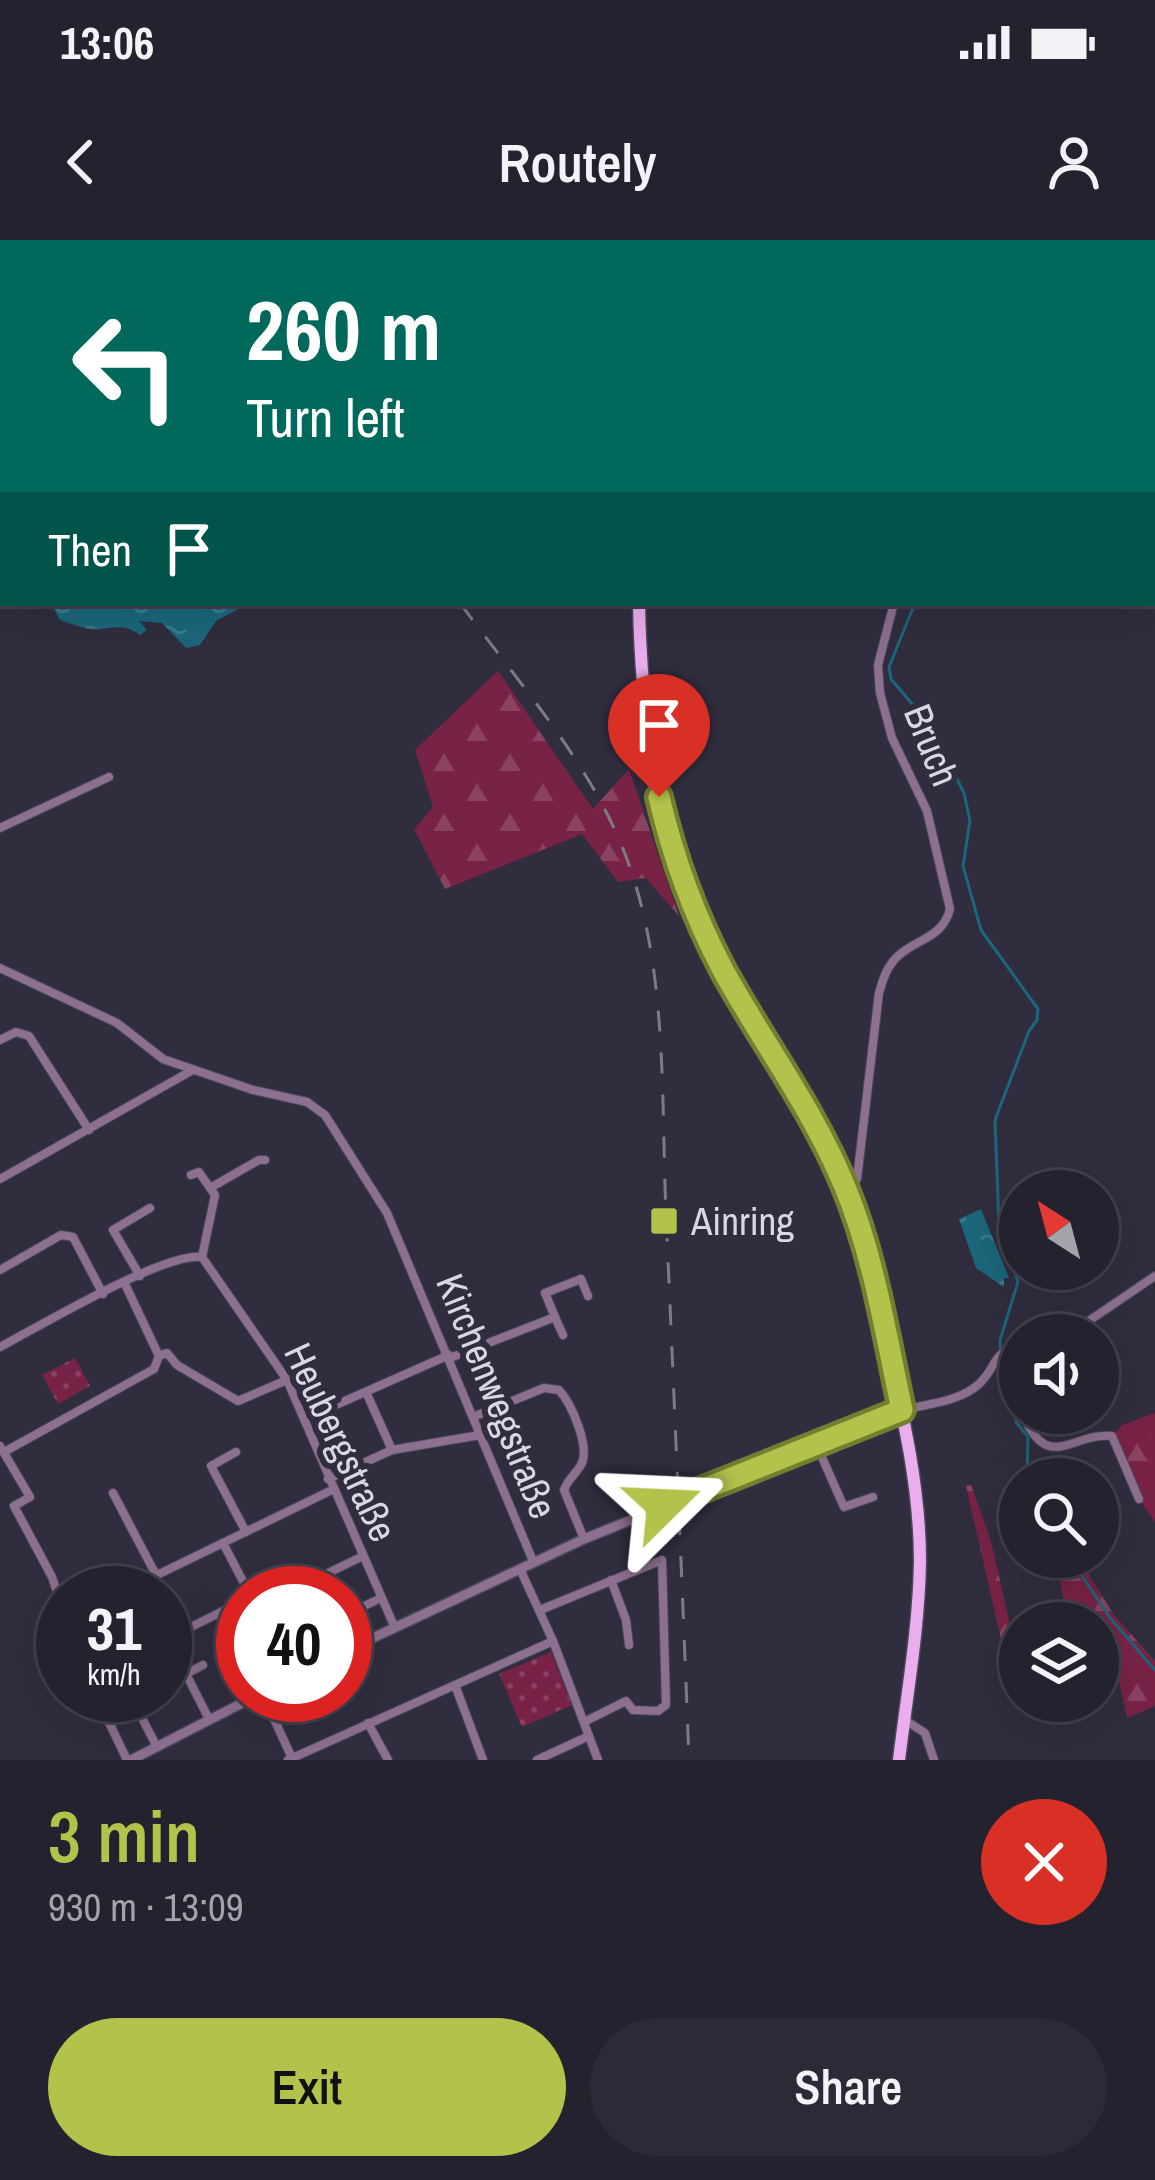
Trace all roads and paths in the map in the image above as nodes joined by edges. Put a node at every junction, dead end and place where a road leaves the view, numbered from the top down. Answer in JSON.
{"nodes":[{"id":1,"x":639,"y":606,"type":"edge"},
{"id":2,"x":893,"y":606,"type":"edge"},
{"id":3,"x":110,"y":777,"type":"dead end"},
{"id":4,"x":0,"y":828,"type":"edge"},
{"id":5,"x":0,"y":968,"type":"edge"},
{"id":6,"x":0,"y":1040,"type":"edge"},
{"id":7,"x":192,"y":1071,"type":"junction"},
{"id":8,"x":89,"y":1130,"type":"junction"},
{"id":9,"x":265,"y":1160,"type":"dead end"},
{"id":10,"x":191,"y":1175,"type":"dead end"},
{"id":11,"x":0,"y":1179,"type":"edge"},
{"id":12,"x":210,"y":1188,"type":"junction"},
{"id":13,"x":842,"y":1190,"type":"junction"},
{"id":14,"x":150,"y":1208,"type":"dead end"},
{"id":15,"x":202,"y":1256,"type":"junction"},
{"id":16,"x":0,"y":1270,"type":"edge"},
{"id":17,"x":140,"y":1276,"type":"junction"},
{"id":18,"x":1155,"y":1276,"type":"edge"},
{"id":19,"x":125,"y":1283,"type":"junction"},
{"id":20,"x":103,"y":1294,"type":"junction"},
{"id":21,"x":588,"y":1296,"type":"dead end"},
{"id":22,"x":1099,"y":1314,"type":"edge"},
{"id":23,"x":555,"y":1317,"type":"junction"},
{"id":24,"x":563,"y":1335,"type":"dead end"},
{"id":25,"x":0,"y":1347,"type":"edge"},
{"id":26,"x":159,"y":1355,"type":"junction"},
{"id":27,"x":449,"y":1357,"type":"junction"},
{"id":28,"x":999,"y":1360,"type":"edge"},
{"id":29,"x":286,"y":1380,"type":"junction"},
{"id":30,"x":365,"y":1392,"type":"junction"},
{"id":31,"x":902,"y":1410,"type":"junction"},
{"id":32,"x":473,"y":1417,"type":"junction"},
{"id":33,"x":304,"y":1419,"type":"junction"},
{"id":34,"x":1033,"y":1434,"type":"edge"},
{"id":35,"x":480,"y":1435,"type":"junction"},
{"id":36,"x":815,"y":1443,"type":"junction"},
{"id":37,"x":2,"y":1449,"type":"edge"},
{"id":38,"x":392,"y":1450,"type":"junction"},
{"id":39,"x":236,"y":1452,"type":"dead end"},
{"id":40,"x":328,"y":1479,"type":"junction"},
{"id":41,"x":332,"y":1490,"type":"junction"},
{"id":42,"x":113,"y":1493,"type":"dead end"},
{"id":43,"x":873,"y":1497,"type":"dead end"},
{"id":44,"x":1139,"y":1499,"type":"dead end"},
{"id":45,"x":246,"y":1532,"type":"junction"},
{"id":46,"x":584,"y":1539,"type":"junction"},
{"id":47,"x":223,"y":1543,"type":"junction"},
{"id":48,"x":362,"y":1557,"type":"junction"},
{"id":49,"x":533,"y":1561,"type":"junction"},
{"id":50,"x":46,"y":1566,"type":"edge"},
{"id":51,"x":151,"y":1566,"type":"edge"},
{"id":52,"x":175,"y":1566,"type":"edge"},
{"id":53,"x":235,"y":1566,"type":"edge"},
{"id":54,"x":343,"y":1566,"type":"edge"},
{"id":55,"x":520,"y":1569,"type":"junction"},
{"id":56,"x":611,"y":1580,"type":"junction"},
{"id":57,"x":381,"y":1598,"type":"junction"},
{"id":58,"x":372,"y":1602,"type":"edge"},
{"id":59,"x":540,"y":1610,"type":"junction"},
{"id":60,"x":395,"y":1628,"type":"junction"},
{"id":61,"x":372,"y":1639,"type":"edge"},
{"id":62,"x":553,"y":1641,"type":"junction"},
{"id":63,"x":629,"y":1645,"type":"dead end"},
{"id":64,"x":203,"y":1665,"type":"dead end"},
{"id":65,"x":455,"y":1685,"type":"junction"},
{"id":66,"x":216,"y":1716,"type":"edge"},
{"id":67,"x":209,"y":1719,"type":"junction"},
{"id":68,"x":904,"y":1720,"type":"junction"},
{"id":69,"x":110,"y":1722,"type":"edge"},
{"id":70,"x":144,"y":1722,"type":"edge"},
{"id":71,"x":273,"y":1722,"type":"edge"},
{"id":72,"x":584,"y":1722,"type":"junction"},
{"id":73,"x":368,"y":1723,"type":"junction"},
{"id":74,"x":589,"y":1736,"type":"junction"},
{"id":75,"x":157,"y":1747,"type":"junction"},
{"id":76,"x":311,"y":1750,"type":"junction"},
{"id":77,"x":290,"y":1759,"type":"edge"},
{"id":78,"x":129,"y":1760,"type":"edge"},
{"id":79,"x":316,"y":1760,"type":"edge"},
{"id":80,"x":388,"y":1760,"type":"edge"},
{"id":81,"x":482,"y":1760,"type":"edge"},
{"id":82,"x":537,"y":1760,"type":"edge"},
{"id":83,"x":598,"y":1760,"type":"edge"},
{"id":84,"x":899,"y":1760,"type":"edge"},
{"id":85,"x":934,"y":1760,"type":"edge"}],
"edges":[{"from":1,"to":13,"type":"main road"},
{"from":2,"to":13,"type":"street","name":"Bruch"},
{"from":3,"to":4,"type":"street"},
{"from":5,"to":7,"type":"street","name":"Kirchenwegstraße"},
{"from":6,"to":8,"type":"street"},
{"from":7,"to":8,"type":"street"},
{"from":7,"to":27,"type":"street","name":"Kirchenwegstraße"},
{"from":8,"to":11,"type":"street"},
{"from":9,"to":12,"type":"street"},
{"from":10,"to":12,"type":"street"},
{"from":12,"to":15,"type":"street"},
{"from":13,"to":31,"type":"main road"},
{"from":14,"to":17,"type":"street"},
{"from":15,"to":17,"type":"street"},
{"from":15,"to":29,"type":"street","name":"Heubergstraße"},
{"from":16,"to":20,"type":"street"},
{"from":17,"to":19,"type":"street"},
{"from":18,"to":22,"type":"street"},
{"from":19,"to":20,"type":"street"},
{"from":19,"to":26,"type":"street"},
{"from":20,"to":25,"type":"street"},
{"from":21,"to":23,"type":"street"},
{"from":23,"to":24,"type":"street"},
{"from":23,"to":27,"type":"street"},
{"from":26,"to":29,"type":"street"},
{"from":26,"to":37,"type":"street"},
{"from":27,"to":30,"type":"street"},
{"from":27,"to":32,"type":"street","name":"Kirchenwegstraße"},
{"from":28,"to":31,"type":"street"},
{"from":29,"to":33,"type":"street","name":"Heubergstraße"},
{"from":30,"to":33,"type":"street"},
{"from":30,"to":38,"type":"street"},
{"from":31,"to":36,"type":"street"},
{"from":31,"to":68,"type":"main road"},
{"from":32,"to":35,"type":"street","name":"Kirchenwegstraße"},
{"from":32,"to":46,"type":"street"},
{"from":33,"to":40,"type":"street","name":"Heubergstraße"},
{"from":34,"to":44,"type":"street"},
{"from":35,"to":38,"type":"street"},
{"from":35,"to":49,"type":"street","name":"Kirchenwegstraße"},
{"from":36,"to":43,"type":"street"},
{"from":36,"to":46,"type":"street"},
{"from":37,"to":50,"type":"street"},
{"from":38,"to":40,"type":"street"},
{"from":39,"to":45,"type":"street"},
{"from":40,"to":41,"type":"street","name":"Heubergstraße"},
{"from":41,"to":45,"type":"street"},
{"from":41,"to":48,"type":"street","name":"Heubergstraße"},
{"from":42,"to":51,"type":"street"},
{"from":45,"to":47,"type":"street"},
{"from":46,"to":49,"type":"street"},
{"from":47,"to":52,"type":"street"},
{"from":47,"to":53,"type":"street"},
{"from":48,"to":54,"type":"street"},
{"from":48,"to":57,"type":"street","name":"Heubergstraße"},
{"from":49,"to":55,"type":"street"},
{"from":55,"to":59,"type":"street","name":"Kirchenwegstraße"},
{"from":55,"to":60,"type":"street"},
{"from":56,"to":59,"type":"street"},
{"from":56,"to":63,"type":"street"},
{"from":56,"to":72,"type":"street"},
{"from":57,"to":58,"type":"street"},
{"from":57,"to":60,"type":"street","name":"Heubergstraße"},
{"from":59,"to":62,"type":"street","name":"Kirchenwegstraße"},
{"from":60,"to":61,"type":"street"},
{"from":62,"to":65,"type":"street"},
{"from":62,"to":72,"type":"street","name":"Kirchenwegstraße"},
{"from":64,"to":67,"type":"street"},
{"from":65,"to":73,"type":"street"},
{"from":65,"to":81,"type":"street"},
{"from":66,"to":67,"type":"street"},
{"from":67,"to":75,"type":"street"},
{"from":68,"to":84,"type":"main road"},
{"from":68,"to":85,"type":"street"},
{"from":69,"to":78,"type":"street"},
{"from":70,"to":75,"type":"street"},
{"from":71,"to":77,"type":"street"},
{"from":72,"to":74,"type":"street","name":"Kirchenwegstraße"},
{"from":73,"to":76,"type":"street"},
{"from":73,"to":80,"type":"street"},
{"from":74,"to":82,"type":"street"},
{"from":74,"to":83,"type":"street","name":"Kirchenwegstraße"},
{"from":75,"to":78,"type":"street"},
{"from":76,"to":77,"type":"street"},
{"from":76,"to":79,"type":"street"}]}
